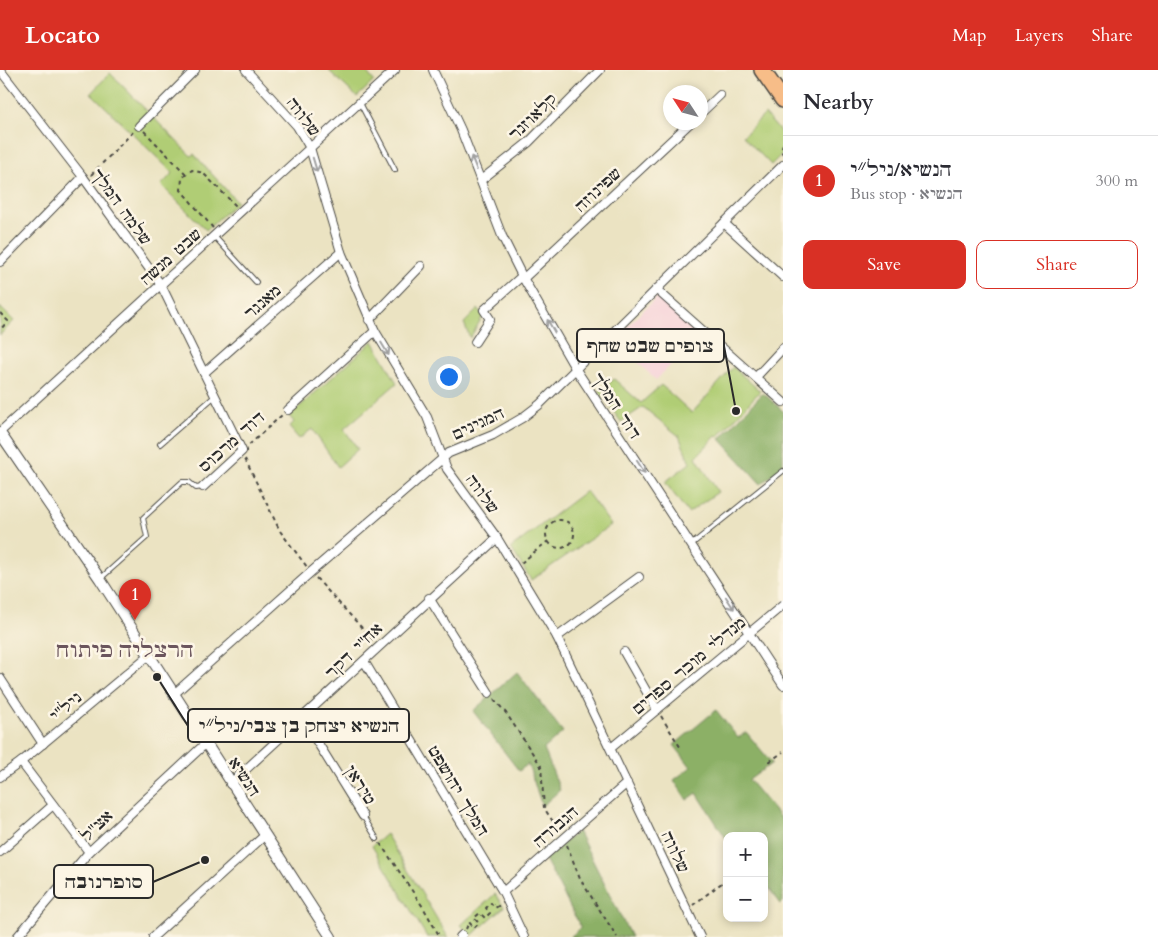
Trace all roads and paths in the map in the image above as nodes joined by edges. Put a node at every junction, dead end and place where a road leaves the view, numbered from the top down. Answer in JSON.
{"nodes":[{"id":1,"x":0,"y":70,"type":"edge"},
{"id":2,"x":195,"y":70,"type":"edge"},
{"id":3,"x":246,"y":70,"type":"edge"},
{"id":4,"x":395,"y":70,"type":"edge"},
{"id":5,"x":762,"y":70,"type":"edge"},
{"id":6,"x":432,"y":71,"type":"edge"},
{"id":7,"x":597,"y":71,"type":"edge"},
{"id":8,"x":720,"y":95,"type":"dead end"},
{"id":9,"x":783,"y":100,"type":"edge"},
{"id":10,"x":359,"y":102,"type":"junction"},
{"id":11,"x":708,"y":106,"type":"edge"},
{"id":12,"x":132,"y":119,"type":"dead end"},
{"id":13,"x":140,"y":127,"type":"junction"},
{"id":14,"x":682,"y":130,"type":"edge"},
{"id":15,"x":783,"y":144,"type":"edge"},
{"id":16,"x":310,"y":148,"type":"junction"},
{"id":17,"x":783,"y":154,"type":"edge"},
{"id":18,"x":783,"y":166,"type":"edge"},
{"id":19,"x":395,"y":170,"type":"dead end"},
{"id":20,"x":186,"y":174,"type":"junction"},
{"id":21,"x":84,"y":179,"type":"junction"},
{"id":22,"x":480,"y":180,"type":"junction"},
{"id":23,"x":241,"y":211,"type":"junction"},
{"id":24,"x":724,"y":223,"type":"junction"},
{"id":25,"x":216,"y":235,"type":"junction"},
{"id":26,"x":341,"y":252,"type":"junction"},
{"id":27,"x":0,"y":262,"type":"edge"},
{"id":28,"x":420,"y":266,"type":"dead end"},
{"id":29,"x":523,"y":277,"type":"junction"},
{"id":30,"x":783,"y":277,"type":"edge"},
{"id":31,"x":256,"y":282,"type":"dead end"},
{"id":32,"x":161,"y":285,"type":"junction"},
{"id":33,"x":656,"y":289,"type":"junction"},
{"id":34,"x":0,"y":313,"type":"edge"},
{"id":35,"x":369,"y":320,"type":"junction"},
{"id":36,"x":0,"y":330,"type":"edge"},
{"id":37,"x":375,"y":331,"type":"junction"},
{"id":38,"x":475,"y":342,"type":"dead end"},
{"id":39,"x":783,"y":348,"type":"edge"},
{"id":40,"x":575,"y":368,"type":"junction"},
{"id":41,"x":204,"y":373,"type":"junction"},
{"id":42,"x":756,"y":377,"type":"junction"},
{"id":43,"x":215,"y":396,"type":"junction"},
{"id":44,"x":783,"y":402,"type":"edge"},
{"id":45,"x":288,"y":410,"type":"joint"},
{"id":46,"x":0,"y":432,"type":"edge"},
{"id":47,"x":160,"y":444,"type":"dead end"},
{"id":48,"x":242,"y":451,"type":"junction"},
{"id":49,"x":442,"y":459,"type":"junction"},
{"id":50,"x":783,"y":471,"type":"edge"},
{"id":51,"x":203,"y":487,"type":"joint"},
{"id":52,"x":497,"y":538,"type":"junction"},
{"id":53,"x":548,"y":541,"type":"junction"},
{"id":54,"x":692,"y":544,"type":"junction"},
{"id":55,"x":515,"y":568,"type":"junction"},
{"id":56,"x":310,"y":572,"type":"junction"},
{"id":57,"x":639,"y":577,"type":"dead end"},
{"id":58,"x":100,"y":579,"type":"junction"},
{"id":59,"x":429,"y":598,"type":"junction"},
{"id":60,"x":783,"y":605,"type":"edge"},
{"id":61,"x":750,"y":633,"type":"junction"},
{"id":62,"x":557,"y":637,"type":"junction"},
{"id":63,"x":379,"y":647,"type":"junction"},
{"id":64,"x":624,"y":652,"type":"dead end"},
{"id":65,"x":148,"y":656,"type":"junction"},
{"id":66,"x":364,"y":661,"type":"junction"},
{"id":67,"x":0,"y":678,"type":"edge"},
{"id":68,"x":783,"y":685,"type":"edge"},
{"id":69,"x":489,"y":694,"type":"joint"},
{"id":70,"x":173,"y":695,"type":"junction"},
{"id":71,"x":657,"y":710,"type":"junction"},
{"id":72,"x":303,"y":719,"type":"junction"},
{"id":73,"x":43,"y":744,"type":"junction"},
{"id":74,"x":205,"y":744,"type":"junction"},
{"id":75,"x":611,"y":748,"type":"junction"},
{"id":76,"x":682,"y":750,"type":"dead end"},
{"id":77,"x":783,"y":752,"type":"edge"},
{"id":78,"x":21,"y":762,"type":"junction"},
{"id":79,"x":769,"y":762,"type":"dead end"},
{"id":80,"x":0,"y":777,"type":"edge"},
{"id":81,"x":627,"y":783,"type":"junction"},
{"id":82,"x":230,"y":784,"type":"junction"},
{"id":83,"x":53,"y":805,"type":"junction"},
{"id":84,"x":363,"y":816,"type":"joint"},
{"id":85,"x":264,"y":836,"type":"junction"},
{"id":86,"x":564,"y":838,"type":"junction"},
{"id":87,"x":377,"y":839,"type":"joint"},
{"id":88,"x":0,"y":852,"type":"edge"},
{"id":89,"x":89,"y":852,"type":"junction"},
{"id":90,"x":723,"y":882,"type":"edge"},
{"id":91,"x":503,"y":892,"type":"junction"},
{"id":92,"x":499,"y":906,"type":"dead end"},
{"id":93,"x":687,"y":909,"type":"junction"},
{"id":94,"x":467,"y":925,"type":"dead end"},
{"id":95,"x":156,"y":936,"type":"edge"},
{"id":96,"x":17,"y":937,"type":"edge"},
{"id":97,"x":331,"y":937,"type":"edge"},
{"id":98,"x":440,"y":937,"type":"edge"},
{"id":99,"x":524,"y":937,"type":"edge"},
{"id":100,"x":617,"y":937,"type":"edge"},
{"id":101,"x":700,"y":937,"type":"edge"}],
"edges":[{"from":1,"to":21,"type":"street","name":"שלמה המלך"},
{"from":2,"to":13,"type":"street"},
{"from":3,"to":16,"type":"street","name":"שלווה"},
{"from":4,"to":10,"type":"street","name":"שבט מנשה"},
{"from":5,"to":9,"type":"highway"},
{"from":22,"to":6,"type":"street","name":"דוד המלך","one_way":true},
{"from":7,"to":22,"type":"street","name":"קלאוזנר"},
{"from":8,"to":11,"type":"street"},
{"from":10,"to":16,"type":"street","name":"שבט מנשה"},
{"from":10,"to":19,"type":"lane"},
{"from":12,"to":13,"type":"street"},
{"from":13,"to":20,"type":"path"},
{"from":13,"to":21,"type":"path"},
{"from":14,"to":29,"type":"street","name":"שפינוזה"},
{"from":15,"to":17,"type":"path"},
{"from":16,"to":23,"type":"street","name":"שבט מנשה"},
{"from":16,"to":26,"type":"street","name":"שלווה","one_way":true},
{"from":18,"to":24,"type":"street","name":"המגינים"},
{"from":20,"to":23,"type":"path"},
{"from":20,"to":25,"type":"path"},
{"from":21,"to":27,"type":"street"},
{"from":21,"to":32,"type":"street","name":"שלמה המלך"},
{"from":22,"to":29,"type":"street","name":"דוד המלך"},
{"from":23,"to":25,"type":"street","name":"שבט מנשה"},
{"from":24,"to":30,"type":"street"},
{"from":24,"to":33,"type":"street","name":"המגינים"},
{"from":25,"to":31,"type":"lane"},
{"from":25,"to":32,"type":"street","name":"שבט מנשה"},
{"from":26,"to":35,"type":"street","name":"שלווה"},
{"from":26,"to":41,"type":"street","name":"מאנגר"},
{"from":28,"to":35,"type":"street"},
{"from":29,"to":38,"type":"street","name":"שפינוזה"},
{"from":40,"to":29,"type":"street","name":"דוד המלך","one_way":true},
{"from":32,"to":41,"type":"street","name":"שלמה המלך"},
{"from":32,"to":46,"type":"street","name":"שבט מנשה"},
{"from":33,"to":40,"type":"street","name":"המגינים"},
{"from":33,"to":42,"type":"street"},
{"from":34,"to":36,"type":"path"},
{"from":35,"to":37,"type":"street","name":"שלווה"},
{"from":37,"to":45,"type":"street","name":"דוד מרכוס"},
{"from":37,"to":49,"type":"street","name":"שלווה","one_way":true},
{"from":39,"to":42,"type":"street"},
{"from":40,"to":49,"type":"street","name":"המגינים"},
{"from":40,"to":54,"type":"street","name":"דוד המלך","one_way":true},
{"from":41,"to":43,"type":"street","name":"שלמה המלך"},
{"from":42,"to":44,"type":"street"},
{"from":43,"to":47,"type":"lane"},
{"from":43,"to":48,"type":"street","name":"שלמה המלך"},
{"from":45,"to":48,"type":"path","name":"דוד מרכוס"},
{"from":46,"to":58,"type":"street","name":"הנשיא"},
{"from":48,"to":51,"type":"street","name":"דוד מרכוס"},
{"from":48,"to":56,"type":"path"},
{"from":49,"to":52,"type":"street","name":"שלווה"},
{"from":49,"to":56,"type":"street","name":"המגינים"},
{"from":50,"to":54,"type":"lane"},
{"from":51,"to":58,"type":"lane","name":"דוד מרכוס"},
{"from":52,"to":55,"type":"street","name":"שלווה"},
{"from":52,"to":59,"type":"street","name":"אח\"י דקר"},
{"from":53,"to":53,"type":"path"},
{"from":53,"to":55,"type":"path"},
{"from":54,"to":61,"type":"street","name":"דוד המלך","one_way":true},
{"from":55,"to":62,"type":"street","name":"שלווה"},
{"from":56,"to":63,"type":"path"},
{"from":56,"to":70,"type":"street","name":"המגינים"},
{"from":57,"to":62,"type":"street"},
{"from":58,"to":65,"type":"street","name":"הנשיא"},
{"from":59,"to":63,"type":"street","name":"אח\"י דקר"},
{"from":59,"to":69,"type":"street"},
{"from":60,"to":61,"type":"street","name":"מנדלי מוכר ספרים"},
{"from":61,"to":68,"type":"street","name":"דוד המלך"},
{"from":61,"to":71,"type":"street","name":"מנדלי מוכר ספרים"},
{"from":62,"to":75,"type":"street","name":"שלווה"},
{"from":63,"to":66,"type":"street","name":"אח\"י דקר"},
{"from":64,"to":71,"type":"street"},
{"from":65,"to":70,"type":"street","name":"הנשיא"},
{"from":65,"to":73,"type":"street","name":"ניל\"י"},
{"from":66,"to":72,"type":"street","name":"אח\"י דקר"},
{"from":66,"to":91,"type":"street","name":"המלך יהושפט"},
{"from":67,"to":73,"type":"street"},
{"from":69,"to":86,"type":"path"},
{"from":70,"to":74,"type":"street","name":"הנשיא"},
{"from":71,"to":75,"type":"street","name":"מנדלי מוכר ספרים"},
{"from":71,"to":76,"type":"path"},
{"from":72,"to":82,"type":"street","name":"אח\"י דקר"},
{"from":72,"to":84,"type":"street","name":"טיראן"},
{"from":73,"to":78,"type":"street","name":"ניל\"י"},
{"from":74,"to":82,"type":"street","name":"הנשיא"},
{"from":74,"to":89,"type":"street","name":"אצ\"ל"},
{"from":75,"to":81,"type":"street","name":"שלווה"},
{"from":77,"to":79,"type":"path"},
{"from":78,"to":80,"type":"street","name":"ניל\"י"},
{"from":78,"to":83,"type":"street"},
{"from":81,"to":86,"type":"street","name":"הגבורה"},
{"from":81,"to":93,"type":"street","name":"שלווה"},
{"from":82,"to":85,"type":"street","name":"הנשיא"},
{"from":83,"to":88,"type":"street"},
{"from":83,"to":89,"type":"street"},
{"from":84,"to":87,"type":"lane","name":"טיראן"},
{"from":85,"to":95,"type":"street"},
{"from":85,"to":97,"type":"street","name":"הנשיא"},
{"from":86,"to":91,"type":"street","name":"הגבורה"},
{"from":86,"to":100,"type":"path"},
{"from":87,"to":98,"type":"path"},
{"from":89,"to":96,"type":"street","name":"אצ\"ל"},
{"from":90,"to":93,"type":"path"},
{"from":91,"to":99,"type":"street","name":"המלך יהושפט"},
{"from":92,"to":94,"type":"path"},
{"from":93,"to":101,"type":"street","name":"שלווה"}]}
